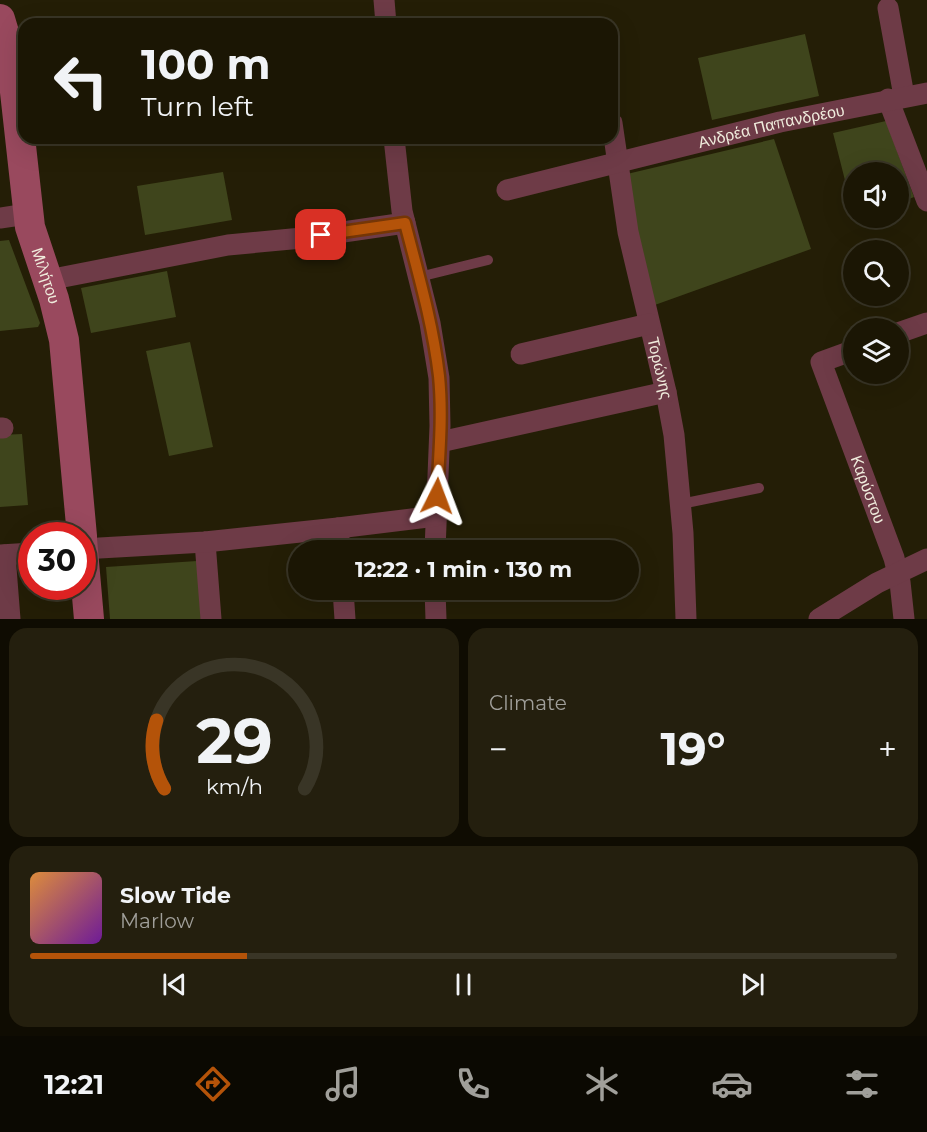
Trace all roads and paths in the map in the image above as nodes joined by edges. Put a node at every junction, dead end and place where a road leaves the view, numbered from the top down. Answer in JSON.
{"nodes":[{"id":1,"x":384,"y":0,"type":"edge"},
{"id":2,"x":888,"y":8,"type":"dead end"},
{"id":3,"x":386,"y":18,"type":"edge"},
{"id":4,"x":0,"y":19,"type":"edge"},
{"id":5,"x":927,"y":93,"type":"edge"},
{"id":6,"x":896,"y":98,"type":"junction"},
{"id":7,"x":395,"y":144,"type":"edge"},
{"id":8,"x":615,"y":144,"type":"edge"},
{"id":9,"x":617,"y":163,"type":"junction"},
{"id":10,"x":507,"y":190,"type":"dead end"},
{"id":11,"x":927,"y":201,"type":"edge"},
{"id":12,"x":14,"y":216,"type":"edge"},
{"id":13,"x":405,"y":223,"type":"junction"},
{"id":14,"x":488,"y":260,"type":"dead end"},
{"id":15,"x":419,"y":277,"type":"junction"},
{"id":16,"x":48,"y":280,"type":"junction"},
{"id":17,"x":927,"y":323,"type":"edge"},
{"id":18,"x":649,"y":324,"type":"junction"},
{"id":19,"x":909,"y":329,"type":"edge"},
{"id":20,"x":521,"y":354,"type":"dead end"},
{"id":21,"x":843,"y":354,"type":"edge"},
{"id":22,"x":666,"y":392,"type":"junction"},
{"id":23,"x":440,"y":442,"type":"junction"},
{"id":24,"x":759,"y":488,"type":"dead end"},
{"id":25,"x":681,"y":504,"type":"junction"},
{"id":26,"x":436,"y":516,"type":"junction"},
{"id":27,"x":81,"y":522,"type":"edge"},
{"id":28,"x":338,"y":528,"type":"junction"},
{"id":29,"x":339,"y":540,"type":"edge"},
{"id":30,"x":435,"y":540,"type":"edge"},
{"id":31,"x":205,"y":542,"type":"junction"},
{"id":32,"x":96,"y":543,"type":"edge"},
{"id":33,"x":18,"y":554,"type":"edge"},
{"id":34,"x":2,"y":555,"type":"edge"},
{"id":35,"x":927,"y":559,"type":"edge"},
{"id":36,"x":898,"y":572,"type":"junction"},
{"id":37,"x":88,"y":600,"type":"edge"},
{"id":38,"x":344,"y":600,"type":"edge"},
{"id":39,"x":435,"y":600,"type":"edge"},
{"id":40,"x":10,"y":619,"type":"edge"},
{"id":41,"x":89,"y":619,"type":"edge"},
{"id":42,"x":211,"y":619,"type":"edge"},
{"id":43,"x":345,"y":619,"type":"edge"},
{"id":44,"x":436,"y":619,"type":"edge"},
{"id":45,"x":686,"y":619,"type":"edge"},
{"id":46,"x":819,"y":619,"type":"edge"},
{"id":47,"x":904,"y":619,"type":"edge"}],
"edges":[{"from":1,"to":3,"type":"street"},
{"from":2,"to":6,"type":"street"},
{"from":4,"to":12,"type":"street","name":"Μιλήτου"},
{"from":5,"to":6,"type":"street","name":"Ανδρέα Παπανδρέου"},
{"from":6,"to":9,"type":"street","name":"Ανδρέα Παπανδρέου"},
{"from":6,"to":11,"type":"street"},
{"from":7,"to":13,"type":"street"},
{"from":8,"to":9,"type":"street","name":"Τορώνης"},
{"from":9,"to":10,"type":"street","name":"Ανδρέα Παπανδρέου"},
{"from":9,"to":18,"type":"street","name":"Τορώνης"},
{"from":12,"to":16,"type":"street","name":"Μιλήτου"},
{"from":13,"to":15,"type":"street"},
{"from":13,"to":16,"type":"street"},
{"from":14,"to":15,"type":"lane"},
{"from":15,"to":23,"type":"street"},
{"from":16,"to":27,"type":"street","name":"Μιλήτου"},
{"from":17,"to":19,"type":"street"},
{"from":18,"to":20,"type":"street"},
{"from":18,"to":22,"type":"street","name":"Τορώνης"},
{"from":21,"to":36,"type":"street","name":"Καρύστου"},
{"from":22,"to":23,"type":"street"},
{"from":22,"to":25,"type":"street","name":"Τορώνης"},
{"from":23,"to":26,"type":"street"},
{"from":24,"to":25,"type":"lane"},
{"from":25,"to":45,"type":"street","name":"Τορώνης"},
{"from":26,"to":28,"type":"street"},
{"from":26,"to":30,"type":"street"},
{"from":28,"to":29,"type":"street"},
{"from":28,"to":31,"type":"street"},
{"from":31,"to":32,"type":"street"},
{"from":31,"to":42,"type":"street"},
{"from":33,"to":34,"type":"street"},
{"from":34,"to":40,"type":"street"},
{"from":35,"to":36,"type":"street"},
{"from":36,"to":46,"type":"street"},
{"from":36,"to":47,"type":"street","name":"Καρύστου"},
{"from":37,"to":41,"type":"street","name":"Μιλήτου"},
{"from":38,"to":43,"type":"street"},
{"from":39,"to":44,"type":"street"}]}
